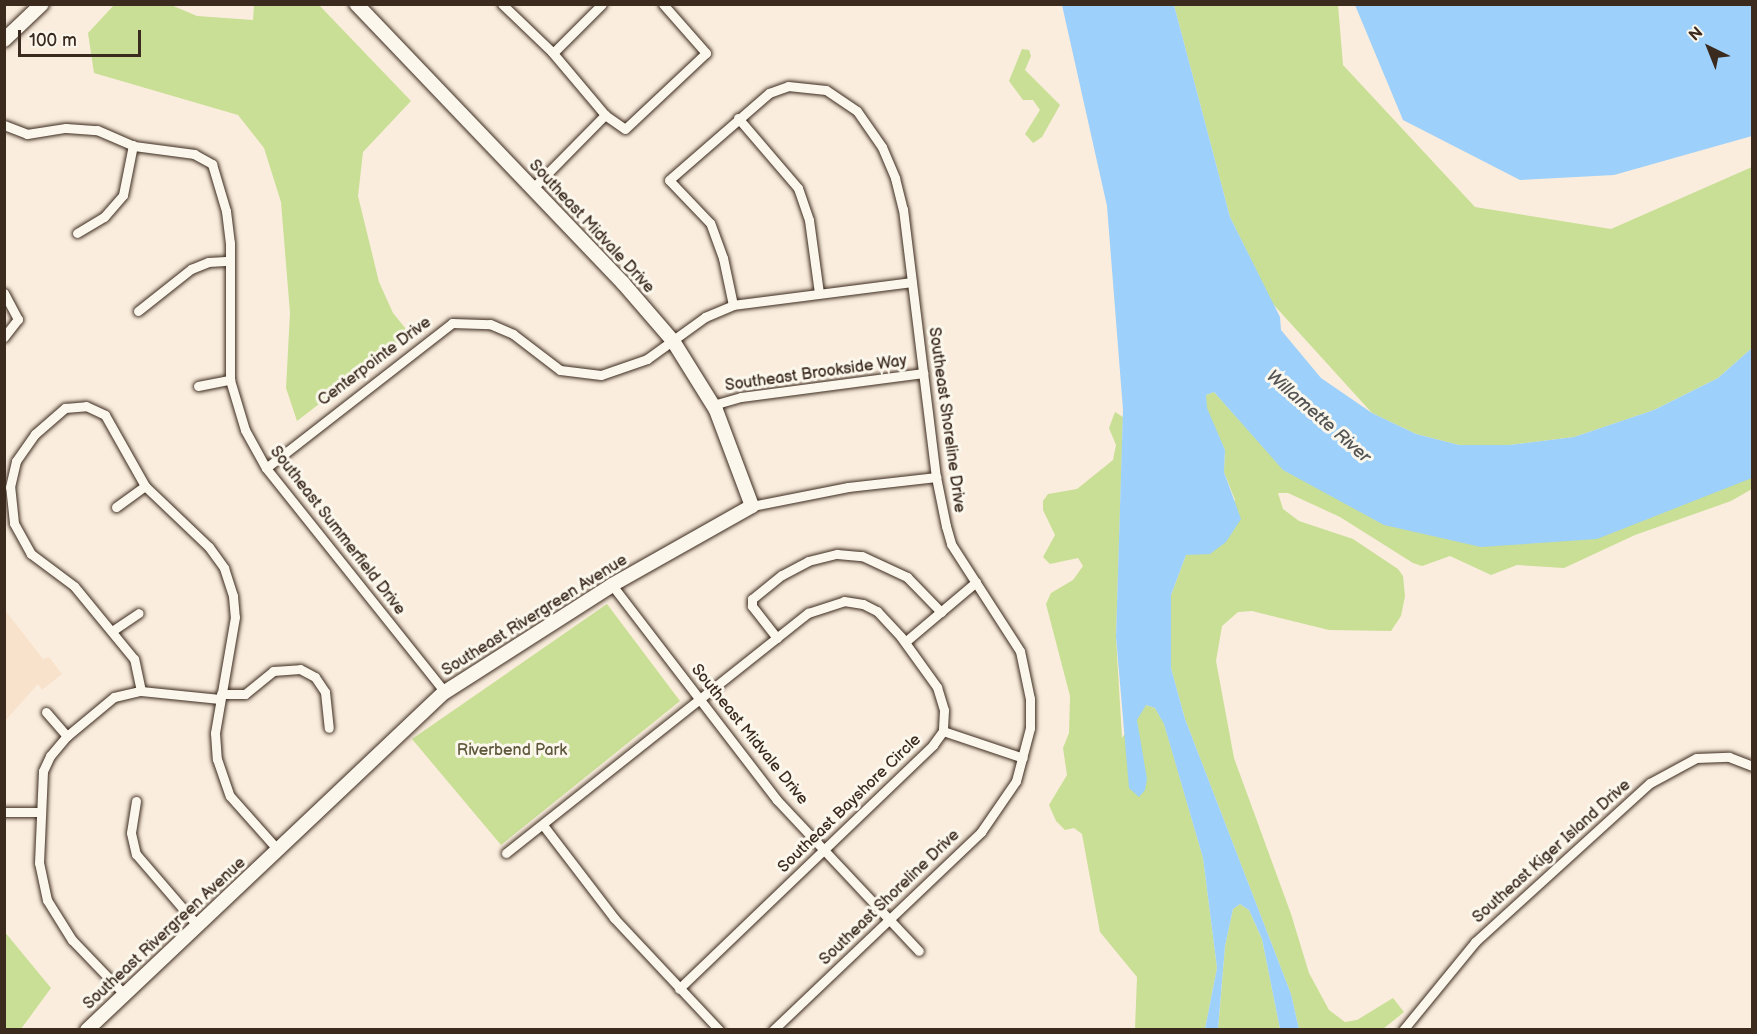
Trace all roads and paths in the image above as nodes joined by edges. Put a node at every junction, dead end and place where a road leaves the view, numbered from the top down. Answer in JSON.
{"nodes":[{"id":1,"x":42,"y":4,"type":"edge"},
{"id":2,"x":356,"y":4,"type":"edge"},
{"id":3,"x":502,"y":4,"type":"edge"},
{"id":4,"x":602,"y":4,"type":"edge"},
{"id":5,"x":663,"y":4,"type":"edge"},
{"id":6,"x":4,"y":40,"type":"edge"},
{"id":7,"x":553,"y":53,"type":"junction"},
{"id":8,"x":605,"y":115,"type":"junction"},
{"id":9,"x":738,"y":118,"type":"junction"},
{"id":10,"x":4,"y":125,"type":"edge"},
{"id":11,"x":133,"y":145,"type":"junction"},
{"id":12,"x":533,"y":188,"type":"junction"},
{"id":13,"x":77,"y":233,"type":"dead end"},
{"id":14,"x":230,"y":261,"type":"junction"},
{"id":15,"x":912,"y":282,"type":"junction"},
{"id":16,"x":4,"y":293,"type":"edge"},
{"id":17,"x":819,"y":293,"type":"junction"},
{"id":18,"x":733,"y":305,"type":"junction"},
{"id":19,"x":138,"y":311,"type":"dead end"},
{"id":20,"x":4,"y":337,"type":"edge"},
{"id":21,"x":673,"y":341,"type":"junction"},
{"id":22,"x":923,"y":373,"type":"junction"},
{"id":23,"x":230,"y":380,"type":"junction"},
{"id":24,"x":198,"y":386,"type":"dead end"},
{"id":25,"x":713,"y":405,"type":"junction"},
{"id":26,"x":266,"y":468,"type":"junction"},
{"id":27,"x":936,"y":477,"type":"junction"},
{"id":28,"x":145,"y":486,"type":"junction"},
{"id":29,"x":7,"y":487,"type":"edge"},
{"id":30,"x":752,"y":506,"type":"junction"},
{"id":31,"x":116,"y":507,"type":"dead end"},
{"id":32,"x":976,"y":582,"type":"junction"},
{"id":33,"x":612,"y":585,"type":"junction"},
{"id":34,"x":940,"y":612,"type":"junction"},
{"id":35,"x":139,"y":613,"type":"dead end"},
{"id":36,"x":112,"y":631,"type":"junction"},
{"id":37,"x":777,"y":638,"type":"junction"},
{"id":38,"x":905,"y":642,"type":"junction"},
{"id":39,"x":141,"y":692,"type":"junction"},
{"id":40,"x":445,"y":692,"type":"junction"},
{"id":41,"x":221,"y":697,"type":"junction"},
{"id":42,"x":698,"y":700,"type":"junction"},
{"id":43,"x":46,"y":712,"type":"dead end"},
{"id":44,"x":329,"y":728,"type":"dead end"},
{"id":45,"x":943,"y":731,"type":"junction"},
{"id":46,"x":67,"y":736,"type":"junction"},
{"id":47,"x":1023,"y":758,"type":"junction"},
{"id":48,"x":1752,"y":766,"type":"edge"},
{"id":49,"x":136,"y":801,"type":"dead end"},
{"id":50,"x":4,"y":812,"type":"edge"},
{"id":51,"x":40,"y":812,"type":"junction"},
{"id":52,"x":543,"y":825,"type":"junction"},
{"id":53,"x":278,"y":850,"type":"junction"},
{"id":54,"x":823,"y":850,"type":"junction"},
{"id":55,"x":506,"y":853,"type":"dead end"},
{"id":56,"x":890,"y":920,"type":"junction"},
{"id":57,"x":198,"y":926,"type":"junction"},
{"id":58,"x":920,"y":951,"type":"dead end"},
{"id":59,"x":679,"y":988,"type":"junction"},
{"id":60,"x":125,"y":995,"type":"junction"},
{"id":61,"x":87,"y":1029,"type":"edge"},
{"id":62,"x":719,"y":1029,"type":"edge"},
{"id":63,"x":773,"y":1029,"type":"edge"},
{"id":64,"x":1403,"y":1029,"type":"edge"}],
"edges":[{"from":1,"to":6,"type":"street"},
{"from":2,"to":12,"type":"street","name":"Southeast Midvale Drive"},
{"from":3,"to":7,"type":"street"},
{"from":4,"to":7,"type":"street"},
{"from":5,"to":8,"type":"street"},
{"from":7,"to":8,"type":"street"},
{"from":8,"to":12,"type":"street"},
{"from":9,"to":15,"type":"street","name":"Southeast Shoreline Drive"},
{"from":9,"to":17,"type":"street"},
{"from":9,"to":18,"type":"street","name":"Southeast Shoreline Drive"},
{"from":10,"to":11,"type":"street","name":"Southeast Summerfield Drive"},
{"from":11,"to":13,"type":"street"},
{"from":11,"to":14,"type":"street","name":"Southeast Summerfield Drive"},
{"from":12,"to":21,"type":"street","name":"Southeast Midvale Drive"},
{"from":14,"to":19,"type":"street"},
{"from":14,"to":23,"type":"street","name":"Southeast Summerfield Drive"},
{"from":15,"to":17,"type":"street","name":"Centerpointe Drive"},
{"from":15,"to":22,"type":"street","name":"Southeast Shoreline Drive"},
{"from":16,"to":20,"type":"street"},
{"from":17,"to":18,"type":"street","name":"Centerpointe Drive"},
{"from":18,"to":21,"type":"street","name":"Centerpointe Drive"},
{"from":21,"to":25,"type":"street","name":"Southeast Midvale Drive"},
{"from":21,"to":26,"type":"street","name":"Centerpointe Drive"},
{"from":22,"to":25,"type":"street","name":"Southeast Brookside Way"},
{"from":22,"to":27,"type":"street","name":"Southeast Shoreline Drive"},
{"from":23,"to":24,"type":"street"},
{"from":23,"to":26,"type":"street","name":"Southeast Summerfield Drive"},
{"from":25,"to":30,"type":"street","name":"Southeast Midvale Drive"},
{"from":26,"to":40,"type":"street","name":"Southeast Summerfield Drive"},
{"from":27,"to":30,"type":"street","name":"Southeast Rivergreen Avenue"},
{"from":27,"to":32,"type":"street","name":"Southeast Shoreline Drive"},
{"from":28,"to":29,"type":"street"},
{"from":28,"to":31,"type":"street"},
{"from":28,"to":41,"type":"street"},
{"from":29,"to":36,"type":"street"},
{"from":30,"to":33,"type":"street","name":"Southeast Rivergreen Avenue"},
{"from":32,"to":34,"type":"street"},
{"from":32,"to":47,"type":"street","name":"Southeast Shoreline Drive"},
{"from":33,"to":40,"type":"street","name":"Southeast Rivergreen Avenue"},
{"from":33,"to":42,"type":"street","name":"Southeast Midvale Drive"},
{"from":34,"to":37,"type":"street"},
{"from":34,"to":38,"type":"street"},
{"from":35,"to":36,"type":"street"},
{"from":36,"to":39,"type":"street"},
{"from":37,"to":38,"type":"street","name":"Southeast Bayshore Circle"},
{"from":37,"to":42,"type":"street","name":"Southeast Bayshore Circle"},
{"from":38,"to":45,"type":"street","name":"Southeast Bayshore Circle"},
{"from":39,"to":41,"type":"street"},
{"from":39,"to":46,"type":"street"},
{"from":40,"to":53,"type":"street","name":"Southeast Rivergreen Avenue"},
{"from":41,"to":44,"type":"street"},
{"from":41,"to":53,"type":"street"},
{"from":42,"to":52,"type":"street","name":"Southeast Bayshore Circle"},
{"from":42,"to":54,"type":"street","name":"Southeast Midvale Drive"},
{"from":43,"to":46,"type":"street"},
{"from":45,"to":47,"type":"street"},
{"from":45,"to":54,"type":"street","name":"Southeast Bayshore Circle"},
{"from":46,"to":51,"type":"street"},
{"from":47,"to":56,"type":"street","name":"Southeast Shoreline Drive"},
{"from":48,"to":64,"type":"street","name":"Southeast Kiger Island Drive"},
{"from":49,"to":57,"type":"street"},
{"from":50,"to":51,"type":"street"},
{"from":51,"to":60,"type":"street"},
{"from":52,"to":55,"type":"street","name":"Southeast Bayshore Circle"},
{"from":52,"to":59,"type":"street"},
{"from":53,"to":57,"type":"street","name":"Southeast Rivergreen Avenue"},
{"from":54,"to":56,"type":"street","name":"Southeast Midvale Drive"},
{"from":54,"to":59,"type":"street","name":"Southeast Bayshore Circle"},
{"from":56,"to":58,"type":"street","name":"Southeast Midvale Drive"},
{"from":56,"to":63,"type":"street","name":"Southeast Shoreline Drive"},
{"from":57,"to":60,"type":"street","name":"Southeast Rivergreen Avenue"},
{"from":59,"to":62,"type":"street"},
{"from":60,"to":61,"type":"street","name":"Southeast Rivergreen Avenue"}]}
